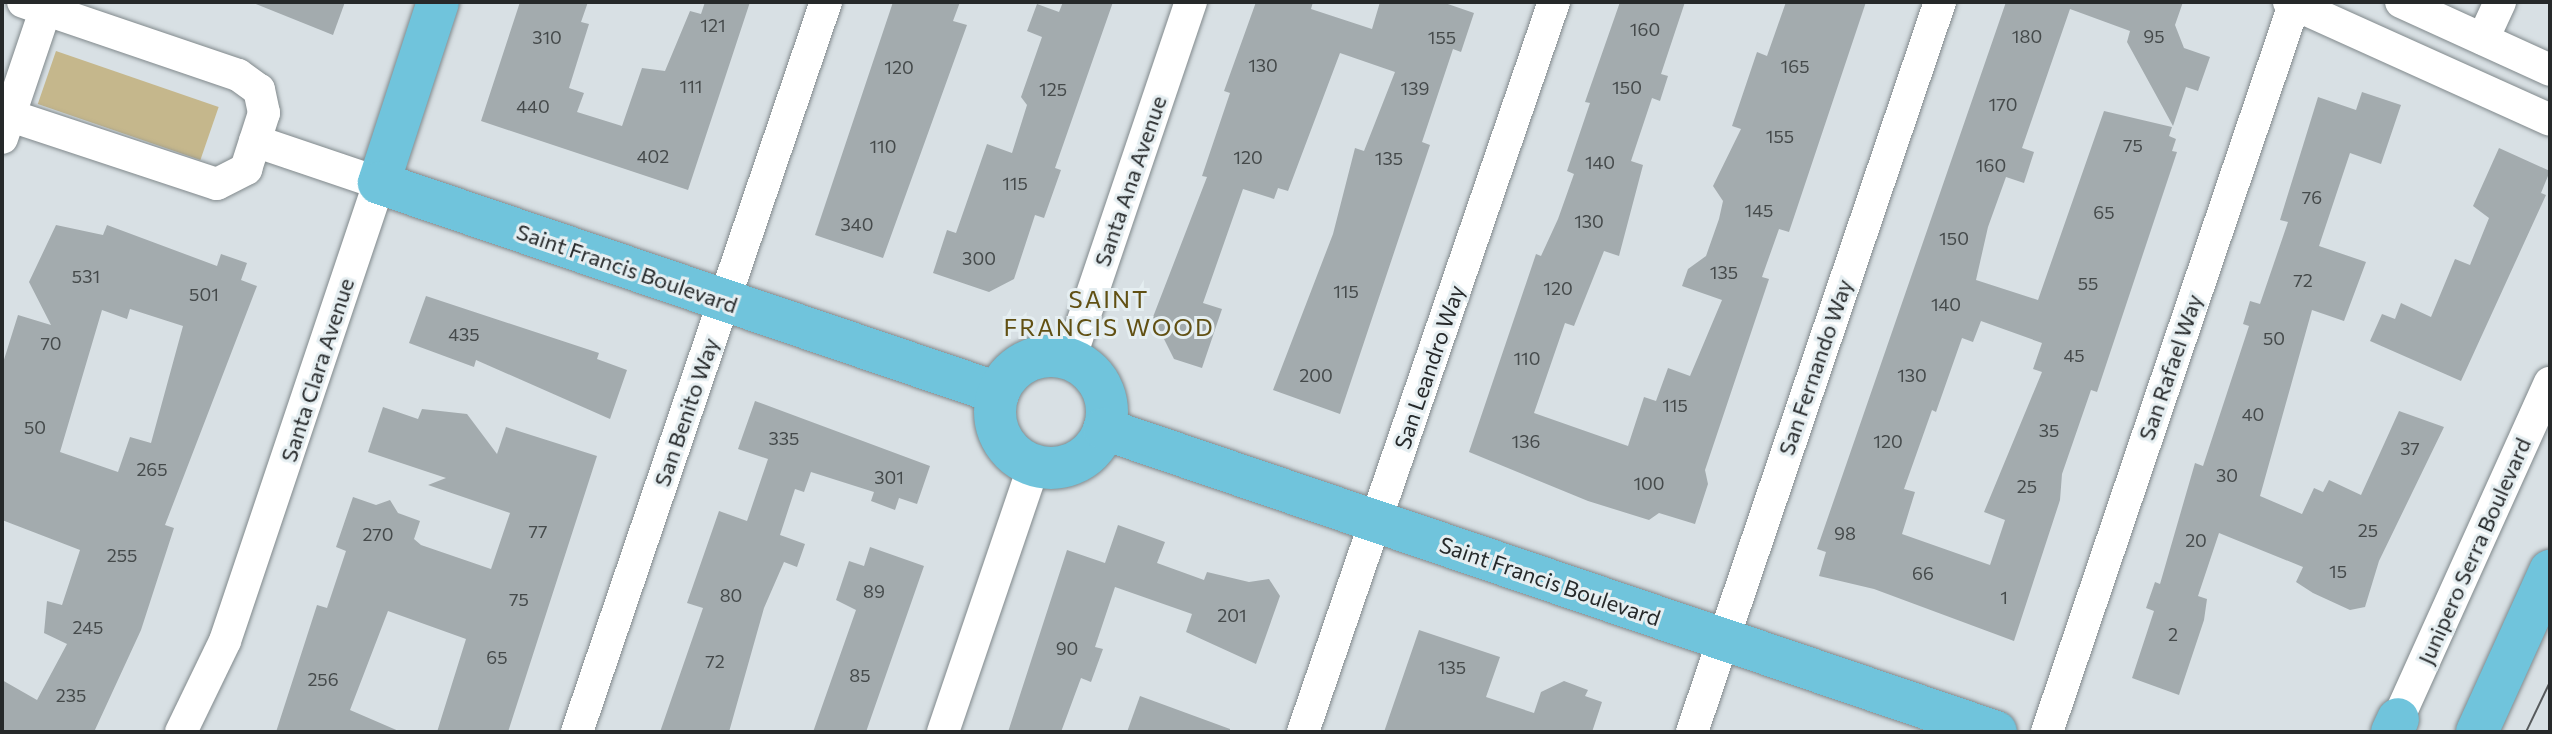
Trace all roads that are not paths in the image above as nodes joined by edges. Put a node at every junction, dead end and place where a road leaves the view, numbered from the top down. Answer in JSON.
{"nodes":[{"id":1,"x":438,"y":2,"type":"edge"},
{"id":2,"x":826,"y":2,"type":"edge"},
{"id":3,"x":1191,"y":2,"type":"edge"},
{"id":4,"x":1554,"y":2,"type":"edge"},
{"id":5,"x":1940,"y":2,"type":"edge"},
{"id":6,"x":2401,"y":2,"type":"edge"},
{"id":7,"x":2500,"y":2,"type":"edge"},
{"id":8,"x":2292,"y":3,"type":"edge"},
{"id":9,"x":39,"y":5,"type":"edge"},
{"id":10,"x":2483,"y":39,"type":"junction"},
{"id":11,"x":2550,"y":70,"type":"edge"},
{"id":12,"x":2550,"y":120,"type":"edge"},
{"id":13,"x":5,"y":122,"type":"edge"},
{"id":14,"x":255,"y":141,"type":"junction"},
{"id":15,"x":379,"y":183,"type":"junction"},
{"id":16,"x":724,"y":301,"type":"junction"},
{"id":17,"x":1070,"y":359,"type":"junction"},
{"id":18,"x":2550,"y":383,"type":"edge"},
{"id":19,"x":998,"y":393,"type":"junction"},
{"id":20,"x":1104,"y":429,"type":"junction"},
{"id":21,"x":1034,"y":465,"type":"junction"},
{"id":22,"x":1376,"y":522,"type":"junction"},
{"id":23,"x":2550,"y":571,"type":"edge"},
{"id":24,"x":1723,"y":640,"type":"junction"},
{"id":25,"x":2395,"y":726,"type":"edge"},
{"id":26,"x":181,"y":732,"type":"edge"},
{"id":27,"x":577,"y":732,"type":"edge"},
{"id":28,"x":943,"y":732,"type":"edge"},
{"id":29,"x":1303,"y":732,"type":"edge"},
{"id":30,"x":1692,"y":732,"type":"edge"},
{"id":31,"x":1996,"y":732,"type":"edge"},
{"id":32,"x":2047,"y":732,"type":"edge"},
{"id":33,"x":2477,"y":732,"type":"edge"}],
"edges":[{"from":1,"to":15,"type":"main road","name":"Santa Clara Avenue"},
{"from":2,"to":16,"type":"street","name":"San Benito Way"},
{"from":3,"to":17,"type":"street","name":"Santa Ana Avenue"},
{"from":4,"to":22,"type":"street","name":"San Leandro Way"},
{"from":5,"to":24,"type":"street","name":"San Fernando Way"},
{"from":6,"to":10,"type":"street"},
{"from":7,"to":10,"type":"street"},
{"from":8,"to":12,"type":"street"},
{"from":8,"to":32,"type":"street","name":"San Rafael Way"},
{"from":9,"to":13,"type":"street"},
{"from":9,"to":14,"type":"street"},
{"from":10,"to":11,"type":"street"},
{"from":13,"to":14,"type":"street"},
{"from":14,"to":15,"type":"street","name":"Saint Francis Boulevard"},
{"from":15,"to":16,"type":"main road","name":"Saint Francis Boulevard"},
{"from":15,"to":26,"type":"street","name":"Santa Clara Avenue"},
{"from":16,"to":19,"type":"main road","name":"Saint Francis Boulevard"},
{"from":16,"to":27,"type":"street","name":"San Benito Way"},
{"from":17,"to":19,"type":"main road"},
{"from":17,"to":20,"type":"main road"},
{"from":18,"to":25,"type":"street","name":"Junipero Serra Boulevard"},
{"from":19,"to":21,"type":"main road"},
{"from":20,"to":21,"type":"main road"},
{"from":20,"to":22,"type":"main road","name":"Saint Francis Boulevard"},
{"from":21,"to":28,"type":"street"},
{"from":22,"to":24,"type":"main road","name":"Saint Francis Boulevard"},
{"from":22,"to":29,"type":"street","name":"San Leandro Way"},
{"from":23,"to":33,"type":"main road"},
{"from":24,"to":30,"type":"street","name":"San Fernando Way"},
{"from":24,"to":31,"type":"main road","name":"Saint Francis Boulevard"}]}
